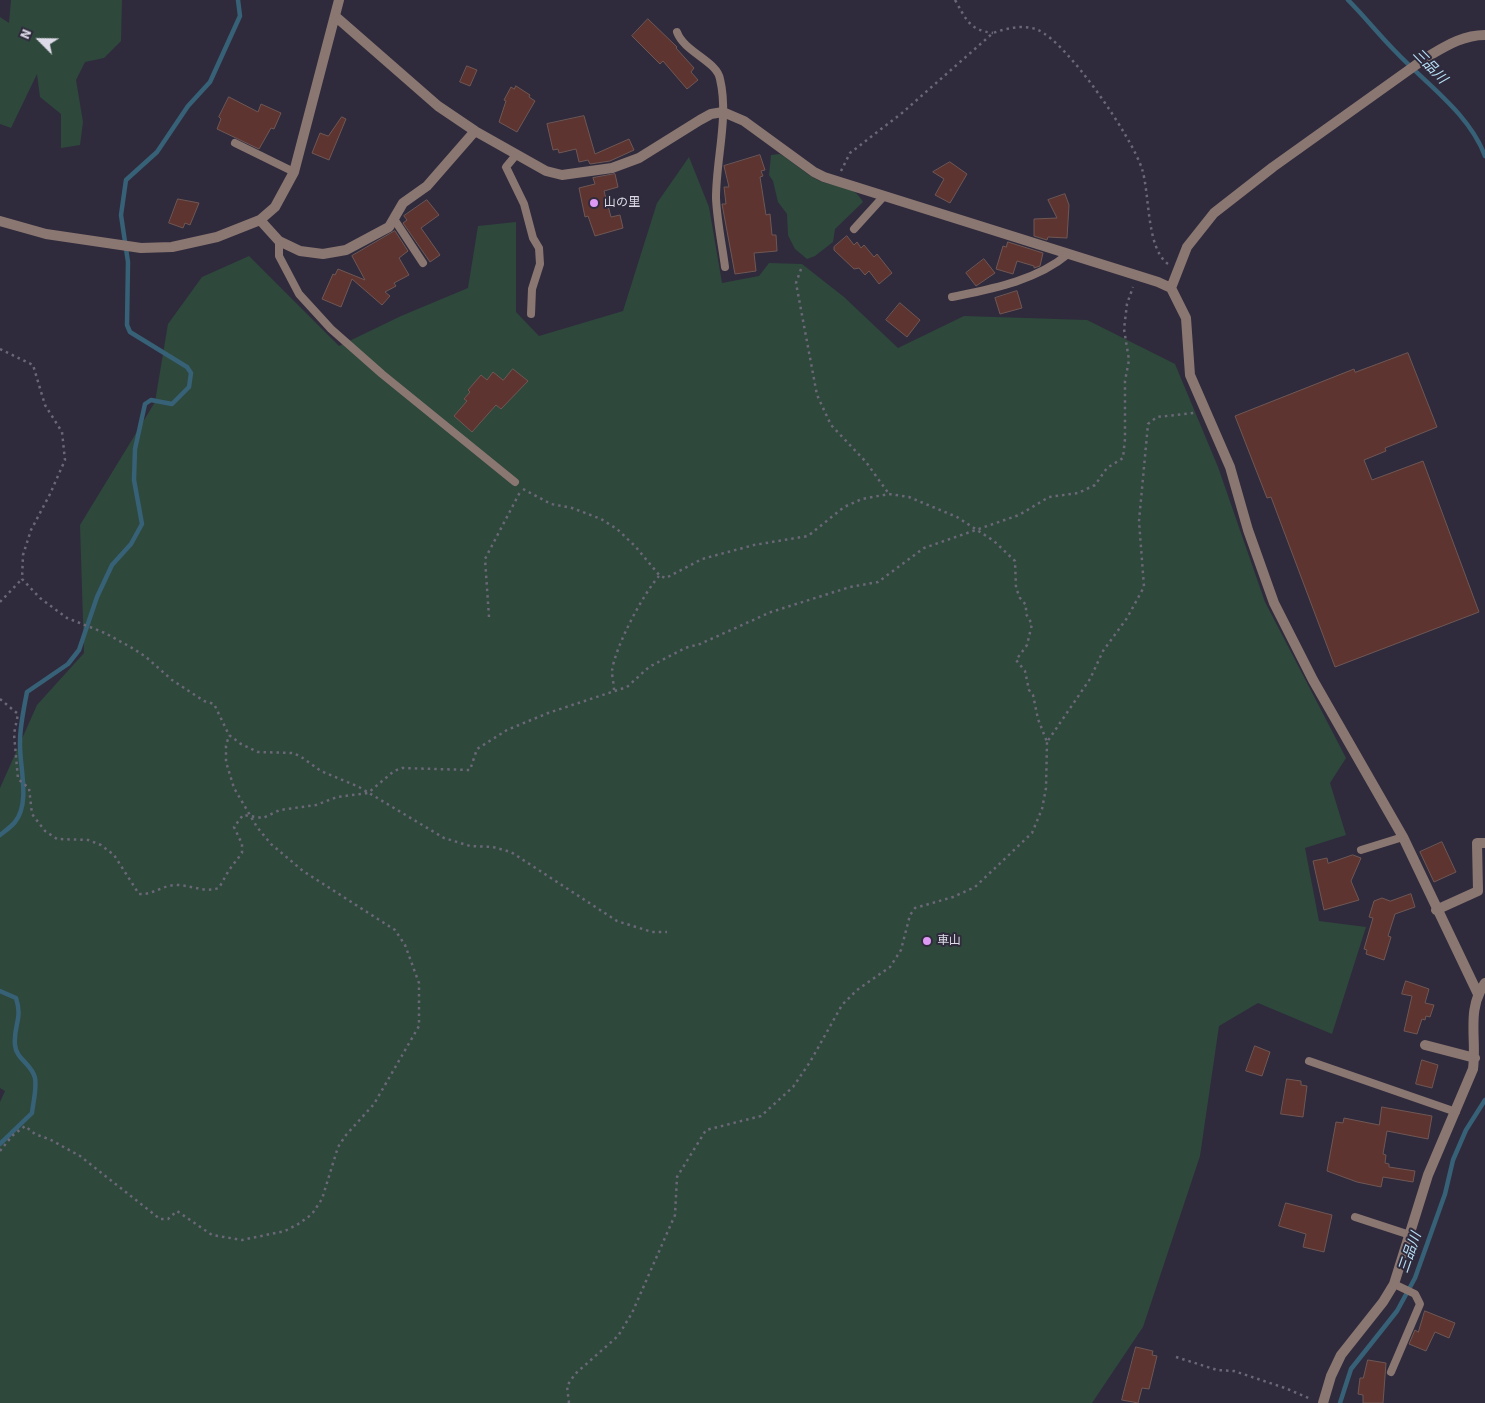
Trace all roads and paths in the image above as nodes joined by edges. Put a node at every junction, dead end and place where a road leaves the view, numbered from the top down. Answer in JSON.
{"nodes":[{"id":1,"x":339,"y":0,"type":"edge"},
{"id":2,"x":955,"y":0,"type":"edge"},
{"id":3,"x":335,"y":16,"type":"junction"},
{"id":4,"x":677,"y":32,"type":"dead end"},
{"id":5,"x":993,"y":33,"type":"junction"},
{"id":6,"x":1485,"y":35,"type":"edge"},
{"id":7,"x":723,"y":112,"type":"junction"},
{"id":8,"x":475,"y":131,"type":"junction"},
{"id":9,"x":235,"y":143,"type":"dead end"},
{"id":10,"x":516,"y":155,"type":"junction"},
{"id":11,"x":294,"y":172,"type":"junction"},
{"id":12,"x":837,"y":181,"type":"junction"},
{"id":13,"x":884,"y":196,"type":"junction"},
{"id":14,"x":394,"y":219,"type":"junction"},
{"id":15,"x":260,"y":220,"type":"junction"},
{"id":16,"x":0,"y":221,"type":"edge"},
{"id":17,"x":854,"y":229,"type":"dead end"},
{"id":18,"x":280,"y":241,"type":"junction"},
{"id":19,"x":1068,"y":254,"type":"junction"},
{"id":20,"x":424,"y":263,"type":"dead end"},
{"id":21,"x":725,"y":266,"type":"dead end"},
{"id":22,"x":801,"y":269,"type":"dead end"},
{"id":23,"x":1177,"y":270,"type":"junction"},
{"id":24,"x":1137,"y":276,"type":"junction"},
{"id":25,"x":1171,"y":288,"type":"junction"},
{"id":26,"x":952,"y":297,"type":"dead end"},
{"id":27,"x":531,"y":314,"type":"dead end"},
{"id":28,"x":0,"y":348,"type":"edge"},
{"id":29,"x":1205,"y":412,"type":"junction"},
{"id":30,"x":514,"y":482,"type":"dead end"},
{"id":31,"x":889,"y":494,"type":"junction"},
{"id":32,"x":979,"y":531,"type":"junction"},
{"id":33,"x":660,"y":576,"type":"junction"},
{"id":34,"x":22,"y":579,"type":"junction"},
{"id":35,"x":0,"y":602,"type":"edge"},
{"id":36,"x":489,"y":617,"type":"dead end"},
{"id":37,"x":614,"y":690,"type":"junction"},
{"id":38,"x":0,"y":699,"type":"edge"},
{"id":39,"x":230,"y":735,"type":"junction"},
{"id":40,"x":1047,"y":742,"type":"junction"},
{"id":41,"x":368,"y":793,"type":"junction"},
{"id":42,"x":251,"y":814,"type":"junction"},
{"id":43,"x":1403,"y":836,"type":"junction"},
{"id":44,"x":1485,"y":843,"type":"edge"},
{"id":45,"x":1361,"y":850,"type":"dead end"},
{"id":46,"x":1436,"y":910,"type":"junction"},
{"id":47,"x":667,"y":932,"type":"dead end"},
{"id":48,"x":1485,"y":983,"type":"edge"},
{"id":49,"x":1478,"y":994,"type":"junction"},
{"id":50,"x":1425,"y":1045,"type":"dead end"},
{"id":51,"x":1475,"y":1058,"type":"junction"},
{"id":52,"x":1309,"y":1061,"type":"dead end"},
{"id":53,"x":1456,"y":1112,"type":"junction"},
{"id":54,"x":0,"y":1152,"type":"edge"},
{"id":55,"x":1355,"y":1218,"type":"dead end"},
{"id":56,"x":1410,"y":1235,"type":"junction"},
{"id":57,"x":1397,"y":1286,"type":"junction"},
{"id":58,"x":1176,"y":1357,"type":"dead end"},
{"id":59,"x":1391,"y":1372,"type":"dead end"},
{"id":60,"x":569,"y":1403,"type":"edge"},
{"id":61,"x":1319,"y":1403,"type":"edge"},
{"id":62,"x":1323,"y":1403,"type":"edge"}],
"edges":[{"from":1,"to":3,"type":"street"},
{"from":2,"to":5,"type":"path"},
{"from":3,"to":8,"type":"street"},
{"from":3,"to":11,"type":"street"},
{"from":4,"to":7,"type":"lane"},
{"from":5,"to":12,"type":"path"},
{"from":5,"to":23,"type":"path"},
{"from":6,"to":23,"type":"street"},
{"from":7,"to":10,"type":"street"},
{"from":7,"to":12,"type":"street"},
{"from":7,"to":21,"type":"lane"},
{"from":8,"to":10,"type":"street"},
{"from":8,"to":14,"type":"street"},
{"from":9,"to":11,"type":"lane"},
{"from":10,"to":27,"type":"lane"},
{"from":11,"to":15,"type":"street"},
{"from":12,"to":13,"type":"street"},
{"from":13,"to":17,"type":"lane"},
{"from":13,"to":19,"type":"street"},
{"from":14,"to":18,"type":"street"},
{"from":14,"to":20,"type":"lane"},
{"from":15,"to":16,"type":"street"},
{"from":15,"to":18,"type":"street"},
{"from":18,"to":30,"type":"lane"},
{"from":19,"to":24,"type":"street"},
{"from":19,"to":26,"type":"lane"},
{"from":22,"to":31,"type":"path"},
{"from":23,"to":25,"type":"street"},
{"from":24,"to":25,"type":"street"},
{"from":24,"to":32,"type":"path"},
{"from":25,"to":29,"type":"street"},
{"from":28,"to":34,"type":"path"},
{"from":29,"to":40,"type":"path"},
{"from":29,"to":43,"type":"street"},
{"from":31,"to":32,"type":"path"},
{"from":31,"to":33,"type":"path"},
{"from":32,"to":37,"type":"path"},
{"from":32,"to":40,"type":"path"},
{"from":33,"to":36,"type":"path"},
{"from":33,"to":37,"type":"path"},
{"from":34,"to":35,"type":"path"},
{"from":34,"to":39,"type":"path"},
{"from":37,"to":41,"type":"path"},
{"from":38,"to":42,"type":"path"},
{"from":39,"to":41,"type":"path"},
{"from":39,"to":42,"type":"path"},
{"from":40,"to":60,"type":"path"},
{"from":41,"to":42,"type":"path"},
{"from":41,"to":47,"type":"path"},
{"from":42,"to":54,"type":"path"},
{"from":43,"to":45,"type":"lane"},
{"from":43,"to":46,"type":"street"},
{"from":44,"to":46,"type":"street"},
{"from":46,"to":49,"type":"street"},
{"from":48,"to":49,"type":"street"},
{"from":49,"to":51,"type":"street"},
{"from":50,"to":51,"type":"street"},
{"from":51,"to":53,"type":"street"},
{"from":52,"to":53,"type":"lane"},
{"from":53,"to":56,"type":"street"},
{"from":55,"to":56,"type":"lane"},
{"from":56,"to":57,"type":"street"},
{"from":57,"to":59,"type":"lane"},
{"from":57,"to":62,"type":"street"},
{"from":58,"to":61,"type":"path"}]}
